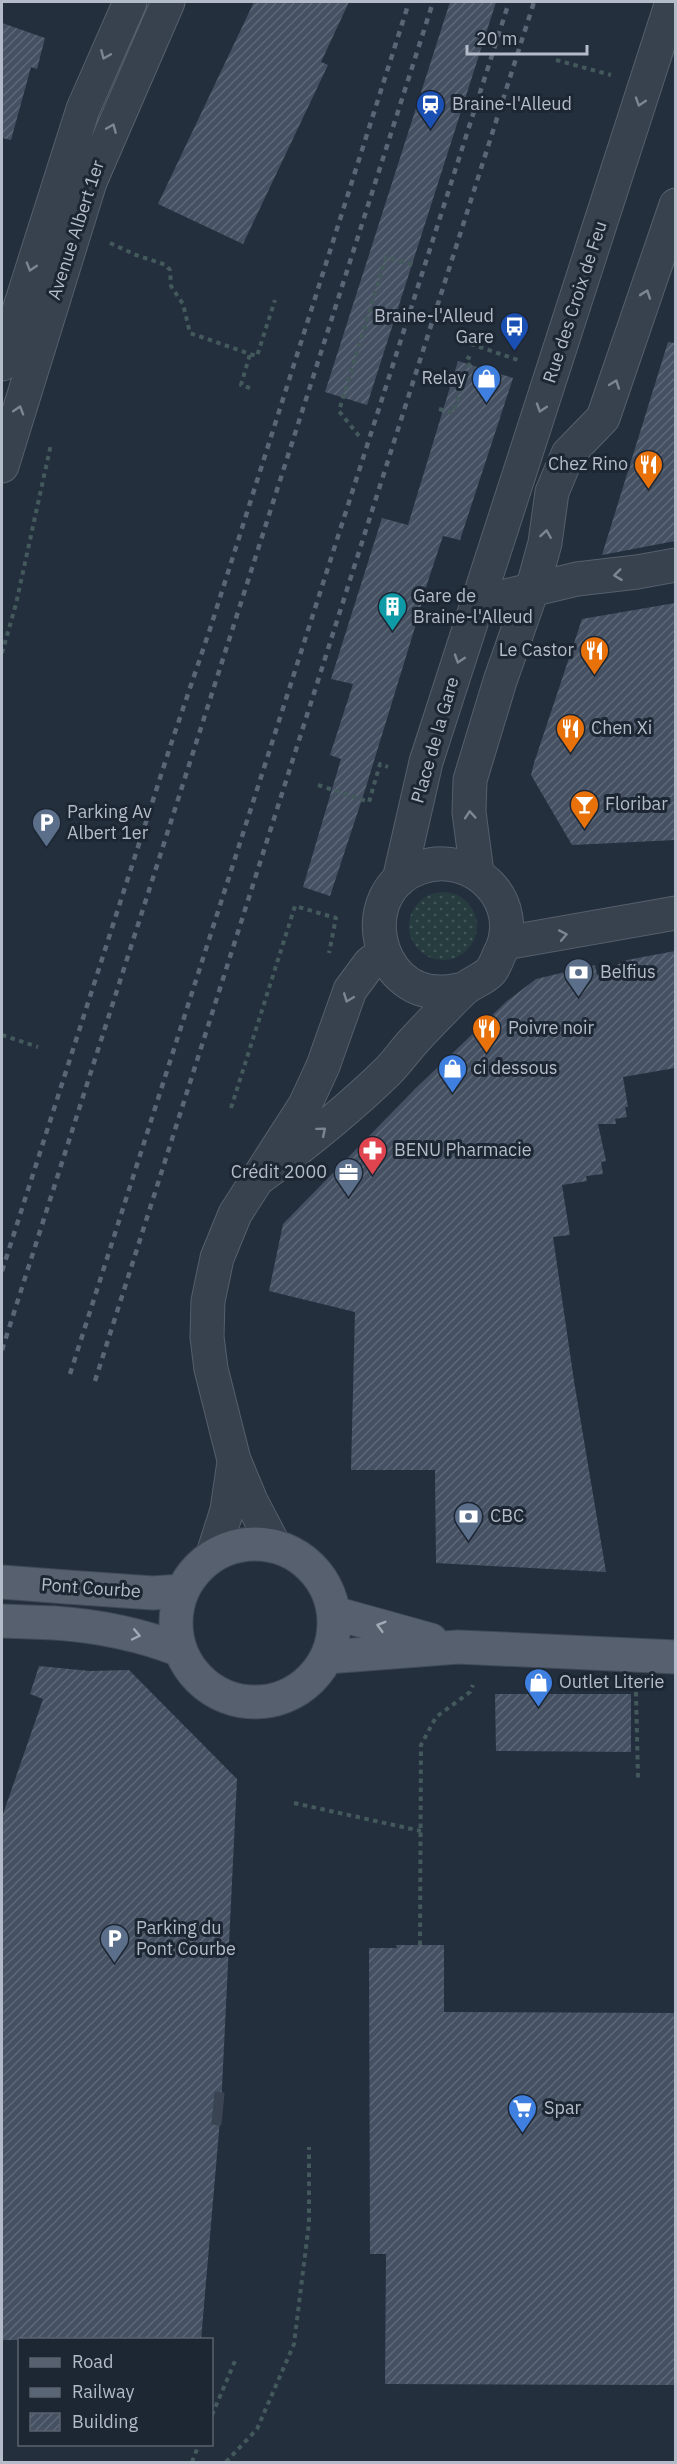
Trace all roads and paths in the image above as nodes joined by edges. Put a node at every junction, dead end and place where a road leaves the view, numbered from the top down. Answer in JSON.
{"nodes":[{"id":1,"x":130,"y":2,"type":"edge"},
{"id":2,"x":166,"y":2,"type":"edge"},
{"id":3,"x":672,"y":2,"type":"edge"},
{"id":4,"x":556,"y":60,"type":"dead end"},
{"id":5,"x":581,"y":67,"type":"dead end"},
{"id":6,"x":675,"y":205,"type":"edge"},
{"id":7,"x":106,"y":241,"type":"dead end"},
{"id":8,"x":414,"y":265,"type":"dead end"},
{"id":9,"x":274,"y":300,"type":"dead end"},
{"id":10,"x":462,"y":340,"type":"dead end"},
{"id":11,"x":250,"y":354,"type":"junction"},
{"id":12,"x":463,"y":355,"type":"dead end"},
{"id":13,"x":2,"y":364,"type":"edge"},
{"id":14,"x":553,"y":372,"type":"junction"},
{"id":15,"x":250,"y":388,"type":"dead end"},
{"id":16,"x":439,"y":409,"type":"dead end"},
{"id":17,"x":359,"y":436,"type":"dead end"},
{"id":18,"x":2,"y":466,"type":"edge"},
{"id":19,"x":675,"y":565,"type":"edge"},
{"id":20,"x":531,"y":590,"type":"junction"},
{"id":21,"x":477,"y":603,"type":"junction"},
{"id":22,"x":394,"y":768,"type":"dead end"},
{"id":23,"x":318,"y":785,"type":"dead end"},
{"id":24,"x":477,"y":873,"type":"junction"},
{"id":25,"x":399,"y":880,"type":"junction"},
{"id":26,"x":675,"y":913,"type":"edge"},
{"id":27,"x":505,"y":943,"type":"junction"},
{"id":28,"x":383,"y":953,"type":"junction"},
{"id":29,"x":328,"y":958,"type":"dead end"},
{"id":30,"x":464,"y":989,"type":"junction"},
{"id":31,"x":2,"y":1035,"type":"edge"},
{"id":32,"x":38,"y":1047,"type":"dead end"},
{"id":33,"x":231,"y":1108,"type":"dead end"},
{"id":34,"x":258,"y":1179,"type":"junction"},
{"id":35,"x":234,"y":1460,"type":"junction"},
{"id":36,"x":274,"y":1545,"type":"junction"},
{"id":37,"x":213,"y":1554,"type":"junction"},
{"id":38,"x":2,"y":1582,"type":"edge"},
{"id":39,"x":181,"y":1591,"type":"junction"},
{"id":40,"x":334,"y":1613,"type":"junction"},
{"id":41,"x":2,"y":1621,"type":"edge"},
{"id":42,"x":458,"y":1647,"type":"junction"},
{"id":43,"x":180,"y":1650,"type":"junction"},
{"id":44,"x":327,"y":1657,"type":"junction"},
{"id":45,"x":675,"y":1657,"type":"edge"},
{"id":46,"x":474,"y":1682,"type":"dead end"},
{"id":47,"x":636,"y":1702,"type":"dead end"},
{"id":48,"x":638,"y":1778,"type":"dead end"},
{"id":49,"x":294,"y":1803,"type":"dead end"},
{"id":50,"x":421,"y":1831,"type":"junction"},
{"id":51,"x":420,"y":1945,"type":"dead end"},
{"id":52,"x":309,"y":2147,"type":"dead end"},
{"id":53,"x":235,"y":2361,"type":"dead end"},
{"id":54,"x":213,"y":2413,"type":"edge"},
{"id":55,"x":199,"y":2446,"type":"edge"},
{"id":56,"x":192,"y":2463,"type":"edge"},
{"id":57,"x":226,"y":2463,"type":"edge"}],
"edges":[{"from":1,"to":13,"type":"street","name":"Avenue Albert 1er","one_way":true},
{"from":18,"to":2,"type":"street","name":"Avenue Albert 1er","one_way":true},
{"from":3,"to":14,"type":"street","name":"Rue des Croix de Feu","one_way":true},
{"from":4,"to":5,"type":"path"},
{"from":20,"to":6,"type":"street","one_way":true},
{"from":7,"to":11,"type":"path"},
{"from":8,"to":17,"type":"path"},
{"from":9,"to":11,"type":"path"},
{"from":10,"to":14,"type":"path"},
{"from":11,"to":15,"type":"path"},
{"from":12,"to":16,"type":"path"},
{"from":14,"to":21,"type":"street","name":"Rue des Croix de Feu","one_way":true},
{"from":19,"to":20,"type":"street","one_way":true},
{"from":20,"to":21,"type":"street"},
{"from":24,"to":20,"type":"street","one_way":true},
{"from":21,"to":25,"type":"street","name":"Place de la Gare","one_way":true},
{"from":22,"to":23,"type":"path"},
{"from":24,"to":25,"type":"street","name":"Place de la Gare"},
{"from":24,"to":27,"type":"street","name":"Place de la Gare"},
{"from":25,"to":28,"type":"street","name":"Place de la Gare"},
{"from":27,"to":26,"type":"street","one_way":true},
{"from":27,"to":30,"type":"street","name":"Place de la Gare"},
{"from":28,"to":30,"type":"street","name":"Place de la Gare"},
{"from":28,"to":34,"type":"street","name":"Place de la Gare","one_way":true},
{"from":29,"to":33,"type":"path"},
{"from":34,"to":30,"type":"street","name":"Place de la Gare","one_way":true},
{"from":31,"to":32,"type":"path"},
{"from":34,"to":35,"type":"street","name":"Place de la Gare"},
{"from":35,"to":36,"type":"street","name":"Place de la Gare"},
{"from":35,"to":37,"type":"street","name":"Place de la Gare"},
{"from":36,"to":37,"type":"main road"},
{"from":36,"to":40,"type":"main road"},
{"from":37,"to":39,"type":"main road"},
{"from":38,"to":39,"type":"main road","name":"Pont Courbe","bridge":true},
{"from":39,"to":43,"type":"main road"},
{"from":42,"to":40,"type":"main road","one_way":true},
{"from":40,"to":44,"type":"main road"},
{"from":41,"to":43,"type":"main road","name":"Pont Courbe","one_way":true,"bridge":true},
{"from":42,"to":44,"type":"main road"},
{"from":42,"to":45,"type":"main road"},
{"from":43,"to":44,"type":"main road"},
{"from":46,"to":50,"type":"path"},
{"from":47,"to":48,"type":"path"},
{"from":49,"to":50,"type":"path"},
{"from":50,"to":51,"type":"path"},
{"from":52,"to":57,"type":"path"},
{"from":53,"to":54,"type":"path"},
{"from":55,"to":56,"type":"path"}]}
